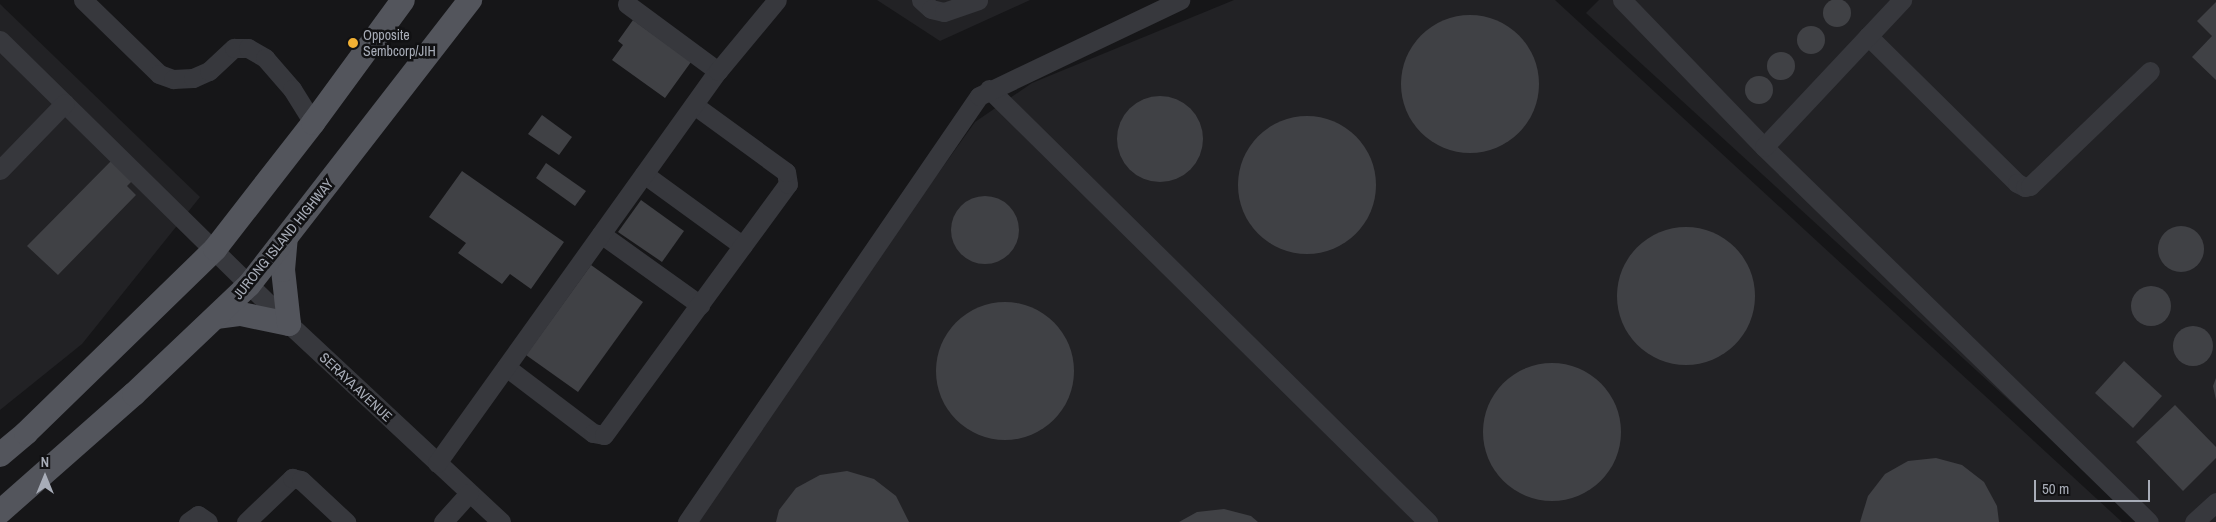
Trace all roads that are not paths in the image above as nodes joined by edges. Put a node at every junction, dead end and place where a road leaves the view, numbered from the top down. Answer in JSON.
{"nodes":[{"id":1,"x":83,"y":0,"type":"edge"},
{"id":2,"x":403,"y":0,"type":"edge"},
{"id":3,"x":470,"y":0,"type":"edge"},
{"id":4,"x":777,"y":0,"type":"edge"},
{"id":5,"x":921,"y":0,"type":"edge"},
{"id":6,"x":978,"y":0,"type":"edge"},
{"id":7,"x":1180,"y":0,"type":"edge"},
{"id":8,"x":1622,"y":0,"type":"edge"},
{"id":9,"x":1902,"y":0,"type":"edge"},
{"id":10,"x":627,"y":4,"type":"dead end"},
{"id":11,"x":1868,"y":36,"type":"junction"},
{"id":12,"x":0,"y":40,"type":"edge"},
{"id":13,"x":718,"y":71,"type":"junction"},
{"id":14,"x":2150,"y":71,"type":"dead end"},
{"id":15,"x":989,"y":89,"type":"junction"},
{"id":16,"x":64,"y":103,"type":"junction"},
{"id":17,"x":694,"y":105,"type":"junction"},
{"id":18,"x":313,"y":123,"type":"junction"},
{"id":19,"x":1764,"y":147,"type":"junction"},
{"id":20,"x":0,"y":170,"type":"edge"},
{"id":21,"x":644,"y":174,"type":"junction"},
{"id":22,"x":601,"y":234,"type":"junction"},
{"id":23,"x":286,"y":238,"type":"junction"},
{"id":24,"x":743,"y":246,"type":"junction"},
{"id":25,"x":214,"y":249,"type":"junction"},
{"id":26,"x":249,"y":285,"type":"junction"},
{"id":27,"x":700,"y":305,"type":"junction"},
{"id":28,"x":216,"y":317,"type":"junction"},
{"id":29,"x":289,"y":324,"type":"junction"},
{"id":30,"x":506,"y":367,"type":"junction"},
{"id":31,"x":0,"y":455,"type":"edge"},
{"id":32,"x":437,"y":462,"type":"junction"},
{"id":33,"x":469,"y":493,"type":"junction"},
{"id":34,"x":2216,"y":502,"type":"edge"},
{"id":35,"x":0,"y":512,"type":"edge"},
{"id":36,"x":188,"y":522,"type":"edge"},
{"id":37,"x":208,"y":522,"type":"edge"},
{"id":38,"x":246,"y":522,"type":"edge"},
{"id":39,"x":346,"y":522,"type":"edge"},
{"id":40,"x":443,"y":522,"type":"edge"},
{"id":41,"x":501,"y":522,"type":"edge"},
{"id":42,"x":687,"y":522,"type":"edge"},
{"id":43,"x":1428,"y":522,"type":"edge"},
{"id":44,"x":2149,"y":522,"type":"edge"},
{"id":45,"x":2194,"y":522,"type":"edge"}],
"edges":[{"from":1,"to":18,"type":"street"},
{"from":2,"to":18,"type":"main road"},
{"from":3,"to":23,"type":"main road","name":"JURONG ISLAND HIGHWAY"},
{"from":4,"to":13,"type":"street"},
{"from":5,"to":6,"type":"street"},
{"from":7,"to":15,"type":"street"},
{"from":8,"to":19,"type":"street"},
{"from":9,"to":11,"type":"street"},
{"from":10,"to":13,"type":"street"},
{"from":11,"to":14,"type":"street"},
{"from":11,"to":19,"type":"street"},
{"from":12,"to":16,"type":"street","name":"SERAYA AVENUE"},
{"from":13,"to":17,"type":"street"},
{"from":15,"to":42,"type":"street"},
{"from":15,"to":43,"type":"street"},
{"from":16,"to":20,"type":"street"},
{"from":16,"to":25,"type":"street","name":"SERAYA AVENUE"},
{"from":17,"to":21,"type":"street"},
{"from":17,"to":24,"type":"street"},
{"from":18,"to":25,"type":"main road"},
{"from":19,"to":44,"type":"street"},
{"from":21,"to":22,"type":"street"},
{"from":21,"to":24,"type":"street"},
{"from":22,"to":27,"type":"street"},
{"from":22,"to":30,"type":"street"},
{"from":23,"to":26,"type":"main road","name":"JURONG ISLAND HIGHWAY"},
{"from":23,"to":29,"type":"main road"},
{"from":24,"to":27,"type":"street"},
{"from":25,"to":26,"type":"street","name":"SERAYA AVENUE"},
{"from":25,"to":31,"type":"main road"},
{"from":26,"to":28,"type":"main road","name":"JURONG ISLAND HIGHWAY"},
{"from":26,"to":29,"type":"street","name":"SERAYA AVENUE"},
{"from":27,"to":30,"type":"street"},
{"from":28,"to":29,"type":"main road"},
{"from":28,"to":35,"type":"main road","name":"JURONG ISLAND HIGHWAY"},
{"from":29,"to":32,"type":"street","name":"SERAYA AVENUE"},
{"from":30,"to":32,"type":"street"},
{"from":32,"to":33,"type":"street","name":"SERAYA AVENUE"},
{"from":33,"to":40,"type":"street"},
{"from":33,"to":41,"type":"street","name":"SERAYA AVENUE"},
{"from":34,"to":45,"type":"street"},
{"from":36,"to":37,"type":"street"},
{"from":38,"to":39,"type":"street"}]}
